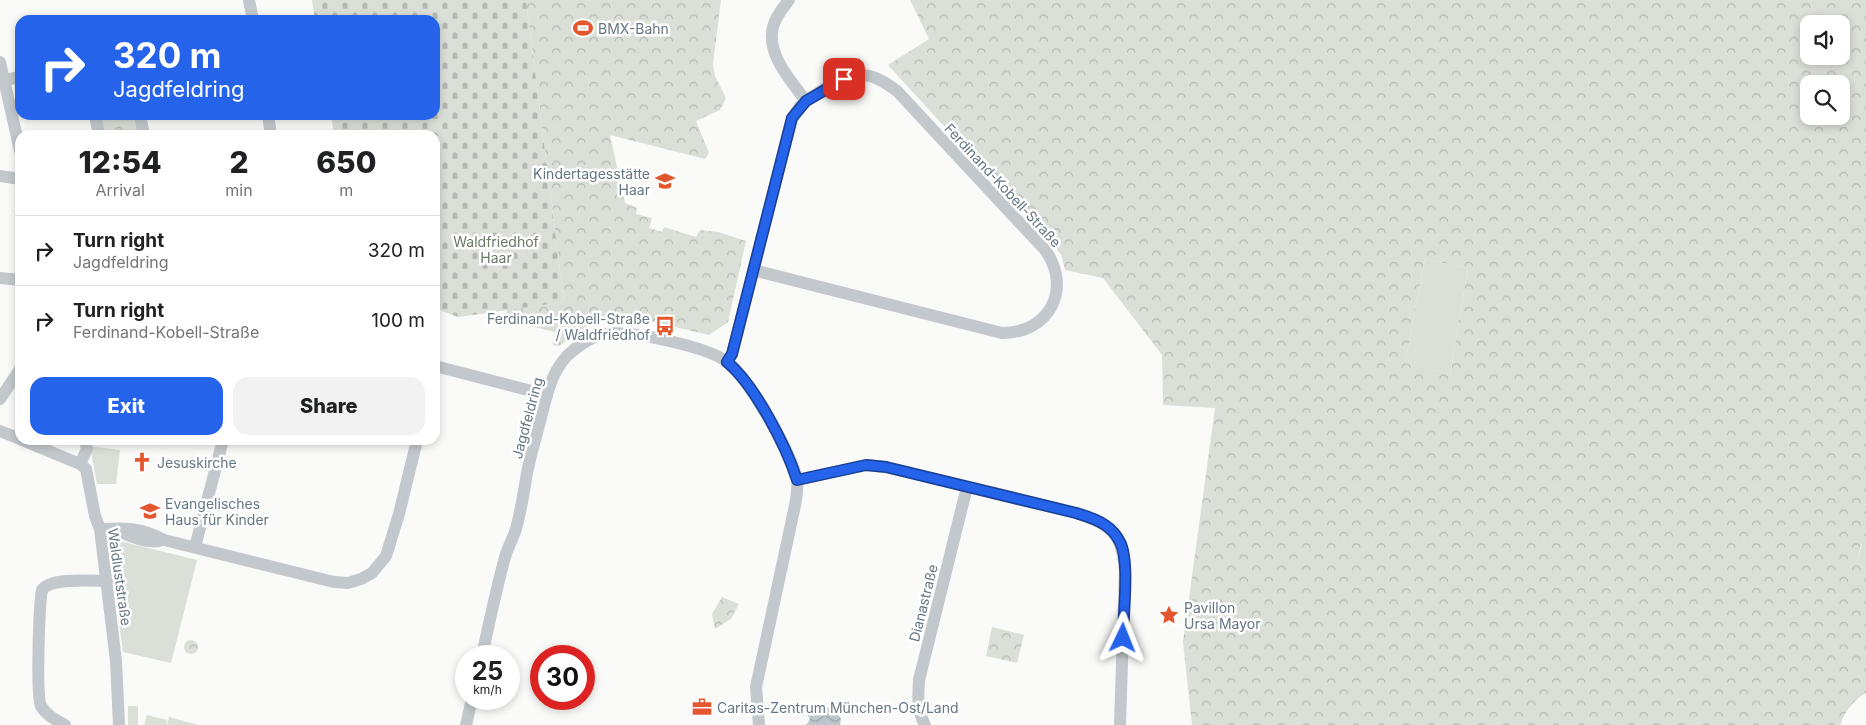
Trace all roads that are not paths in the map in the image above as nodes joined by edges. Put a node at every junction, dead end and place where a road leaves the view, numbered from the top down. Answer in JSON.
{"nodes":[{"id":1,"x":249,"y":0,"type":"edge"},
{"id":2,"x":789,"y":0,"type":"edge"},
{"id":3,"x":251,"y":15,"type":"edge"},
{"id":4,"x":0,"y":62,"type":"edge"},
{"id":5,"x":3,"y":77,"type":"edge"},
{"id":6,"x":806,"y":101,"type":"junction"},
{"id":7,"x":15,"y":130,"type":"edge"},
{"id":8,"x":0,"y":176,"type":"edge"},
{"id":9,"x":15,"y":178,"type":"edge"},
{"id":10,"x":753,"y":270,"type":"junction"},
{"id":11,"x":727,"y":362,"type":"junction"},
{"id":12,"x":440,"y":370,"type":"edge"},
{"id":13,"x":15,"y":376,"type":"edge"},
{"id":14,"x":547,"y":395,"type":"junction"},
{"id":15,"x":0,"y":398,"type":"edge"},
{"id":16,"x":0,"y":431,"type":"edge"},
{"id":17,"x":15,"y":437,"type":"edge"},
{"id":18,"x":33,"y":445,"type":"edge"},
{"id":19,"x":86,"y":445,"type":"edge"},
{"id":20,"x":222,"y":445,"type":"edge"},
{"id":21,"x":416,"y":445,"type":"edge"},
{"id":22,"x":80,"y":464,"type":"junction"},
{"id":23,"x":797,"y":480,"type":"junction"},
{"id":24,"x":967,"y":487,"type":"junction"},
{"id":25,"x":100,"y":529,"type":"junction"},
{"id":26,"x":195,"y":547,"type":"junction"},
{"id":27,"x":107,"y":581,"type":"junction"},
{"id":28,"x":485,"y":645,"type":"edge"},
{"id":29,"x":469,"y":710,"type":"edge"},
{"id":30,"x":65,"y":725,"type":"edge"},
{"id":31,"x":118,"y":725,"type":"edge"},
{"id":32,"x":466,"y":725,"type":"edge"},
{"id":33,"x":760,"y":725,"type":"edge"},
{"id":34,"x":924,"y":725,"type":"edge"},
{"id":35,"x":1120,"y":725,"type":"edge"}],
"edges":[{"from":1,"to":3,"type":"street"},
{"from":2,"to":6,"type":"street"},
{"from":4,"to":5,"type":"street"},
{"from":5,"to":7,"type":"street"},
{"from":6,"to":10,"type":"street","name":"Ferdinand-Kobell-Straße"},
{"from":6,"to":10,"type":"street","name":"Ferdinand-Kobell-Straße"},
{"from":8,"to":9,"type":"street"},
{"from":10,"to":11,"type":"street","name":"Ferdinand-Kobell-Straße"},
{"from":11,"to":14,"type":"street","name":"Jagdfeldring"},
{"from":11,"to":23,"type":"street","name":"Jagdfeldring"},
{"from":12,"to":14,"type":"street"},
{"from":13,"to":15,"type":"street"},
{"from":14,"to":28,"type":"street","name":"Jagdfeldring"},
{"from":16,"to":17,"type":"street"},
{"from":18,"to":22,"type":"street"},
{"from":19,"to":22,"type":"street"},
{"from":20,"to":26,"type":"street"},
{"from":21,"to":26,"type":"street"},
{"from":22,"to":25,"type":"street","name":"Waldluststraße"},
{"from":23,"to":24,"type":"street"},
{"from":23,"to":33,"type":"street","name":"Jagdfeldring"},
{"from":24,"to":34,"type":"street","name":"Dianastraße"},
{"from":24,"to":35,"type":"street"},
{"from":25,"to":26,"type":"street"},
{"from":25,"to":27,"type":"street","name":"Waldluststraße"},
{"from":27,"to":30,"type":"street"},
{"from":27,"to":31,"type":"street","name":"Waldluststraße"},
{"from":29,"to":32,"type":"street"}]}
